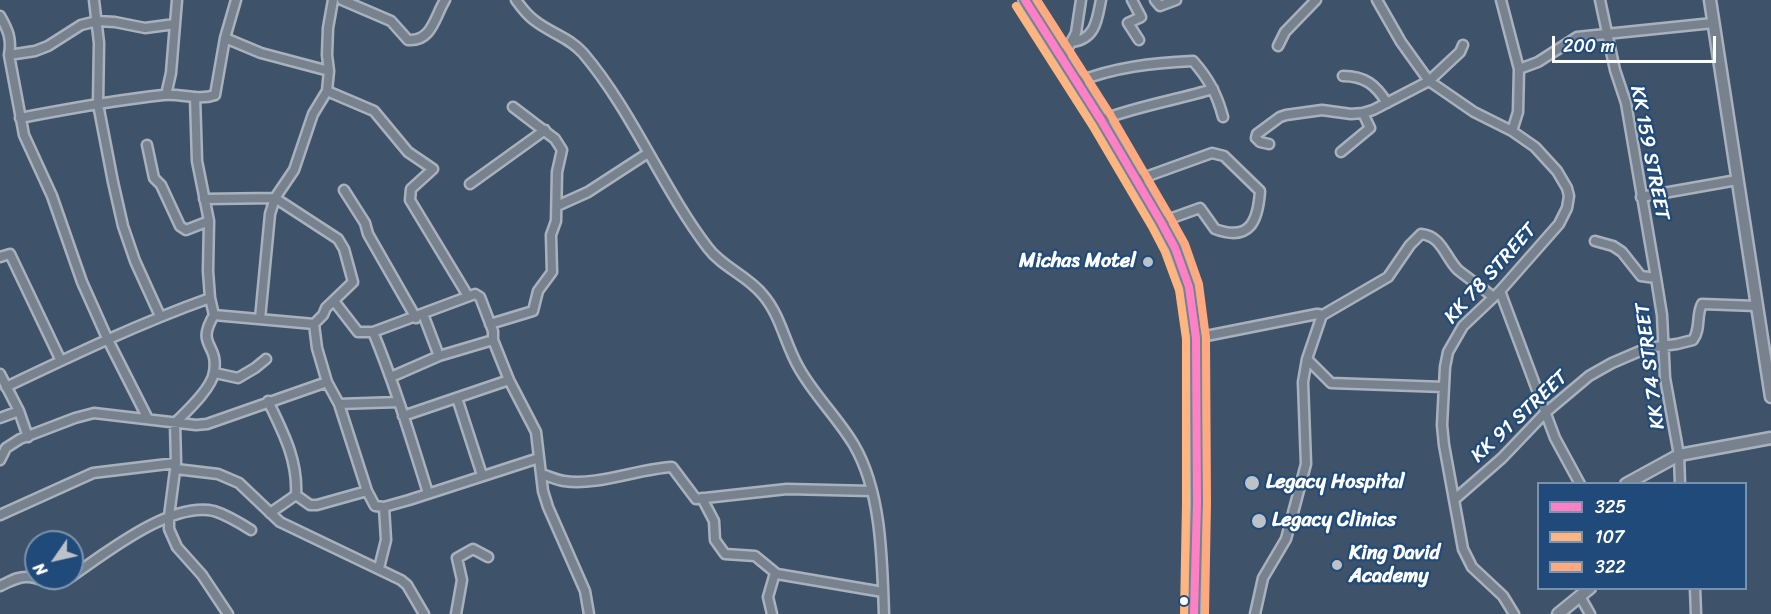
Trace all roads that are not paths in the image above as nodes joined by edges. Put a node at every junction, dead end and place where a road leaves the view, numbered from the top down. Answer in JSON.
{"nodes":[{"id":1,"x":94,"y":0,"type":"edge"},
{"id":2,"x":177,"y":0,"type":"edge"},
{"id":3,"x":236,"y":0,"type":"edge"},
{"id":4,"x":333,"y":0,"type":"edge"},
{"id":5,"x":342,"y":0,"type":"edge"},
{"id":6,"x":445,"y":0,"type":"edge"},
{"id":7,"x":516,"y":0,"type":"edge"},
{"id":8,"x":1025,"y":0,"type":"edge"},
{"id":9,"x":1081,"y":0,"type":"edge"},
{"id":10,"x":1101,"y":0,"type":"edge"},
{"id":11,"x":1132,"y":0,"type":"edge"},
{"id":12,"x":1155,"y":0,"type":"edge"},
{"id":13,"x":1176,"y":0,"type":"edge"},
{"id":14,"x":1316,"y":0,"type":"edge"},
{"id":15,"x":1377,"y":0,"type":"edge"},
{"id":16,"x":1501,"y":0,"type":"edge"},
{"id":17,"x":1600,"y":0,"type":"edge"},
{"id":18,"x":1710,"y":0,"type":"edge"},
{"id":19,"x":0,"y":16,"type":"edge"},
{"id":20,"x":97,"y":21,"type":"junction"},
{"id":21,"x":1713,"y":23,"type":"junction"},
{"id":22,"x":176,"y":24,"type":"junction"},
{"id":23,"x":1607,"y":34,"type":"junction"},
{"id":24,"x":225,"y":38,"type":"junction"},
{"id":25,"x":1139,"y":40,"type":"dead end"},
{"id":26,"x":1072,"y":42,"type":"junction"},
{"id":27,"x":1463,"y":45,"type":"dead end"},
{"id":28,"x":1278,"y":46,"type":"dead end"},
{"id":29,"x":9,"y":55,"type":"junction"},
{"id":30,"x":1062,"y":59,"type":"junction"},
{"id":31,"x":1519,"y":69,"type":"junction"},
{"id":32,"x":329,"y":71,"type":"junction"},
{"id":33,"x":1343,"y":76,"type":"dead end"},
{"id":34,"x":1429,"y":81,"type":"junction"},
{"id":35,"x":1077,"y":82,"type":"junction"},
{"id":36,"x":1213,"y":89,"type":"junction"},
{"id":37,"x":327,"y":91,"type":"junction"},
{"id":38,"x":166,"y":95,"type":"junction"},
{"id":39,"x":195,"y":97,"type":"junction"},
{"id":40,"x":1387,"y":103,"type":"junction"},
{"id":41,"x":98,"y":104,"type":"junction"},
{"id":42,"x":513,"y":107,"type":"dead end"},
{"id":43,"x":1363,"y":113,"type":"junction"},
{"id":44,"x":1223,"y":117,"type":"dead end"},
{"id":45,"x":20,"y":118,"type":"junction"},
{"id":46,"x":1101,"y":120,"type":"junction"},
{"id":47,"x":544,"y":130,"type":"junction"},
{"id":48,"x":1512,"y":131,"type":"junction"},
{"id":49,"x":1269,"y":144,"type":"dead end"},
{"id":50,"x":147,"y":145,"type":"dead end"},
{"id":51,"x":648,"y":153,"type":"junction"},
{"id":52,"x":1341,"y":153,"type":"dead end"},
{"id":53,"x":1137,"y":180,"type":"junction"},
{"id":54,"x":1737,"y":180,"type":"junction"},
{"id":55,"x":470,"y":184,"type":"dead end"},
{"id":56,"x":344,"y":190,"type":"dead end"},
{"id":57,"x":1641,"y":197,"type":"junction"},
{"id":58,"x":275,"y":198,"type":"junction"},
{"id":59,"x":204,"y":199,"type":"junction"},
{"id":60,"x":557,"y":206,"type":"junction"},
{"id":61,"x":209,"y":221,"type":"junction"},
{"id":62,"x":1161,"y":222,"type":"junction"},
{"id":63,"x":1595,"y":241,"type":"dead end"},
{"id":64,"x":0,"y":256,"type":"edge"},
{"id":65,"x":1656,"y":278,"type":"junction"},
{"id":66,"x":1496,"y":294,"type":"junction"},
{"id":67,"x":468,"y":296,"type":"junction"},
{"id":68,"x":210,"y":298,"type":"junction"},
{"id":69,"x":334,"y":301,"type":"junction"},
{"id":70,"x":1756,"y":306,"type":"junction"},
{"id":71,"x":214,"y":315,"type":"junction"},
{"id":72,"x":160,"y":316,"type":"junction"},
{"id":73,"x":420,"y":316,"type":"junction"},
{"id":74,"x":1321,"y":316,"type":"junction"},
{"id":75,"x":260,"y":319,"type":"junction"},
{"id":76,"x":314,"y":324,"type":"junction"},
{"id":77,"x":490,"y":324,"type":"junction"},
{"id":78,"x":373,"y":332,"type":"junction"},
{"id":79,"x":108,"y":338,"type":"junction"},
{"id":80,"x":1196,"y":338,"type":"junction"},
{"id":81,"x":493,"y":340,"type":"junction"},
{"id":82,"x":1664,"y":345,"type":"junction"},
{"id":83,"x":439,"y":356,"type":"junction"},
{"id":84,"x":266,"y":359,"type":"dead end"},
{"id":85,"x":1307,"y":359,"type":"junction"},
{"id":86,"x":61,"y":361,"type":"junction"},
{"id":87,"x":214,"y":373,"type":"junction"},
{"id":88,"x":0,"y":374,"type":"edge"},
{"id":89,"x":391,"y":377,"type":"junction"},
{"id":90,"x":509,"y":380,"type":"junction"},
{"id":91,"x":327,"y":382,"type":"junction"},
{"id":92,"x":6,"y":387,"type":"junction"},
{"id":93,"x":1444,"y":387,"type":"junction"},
{"id":94,"x":1771,"y":397,"type":"edge"},
{"id":95,"x":457,"y":398,"type":"junction"},
{"id":96,"x":268,"y":401,"type":"junction"},
{"id":97,"x":398,"y":402,"type":"junction"},
{"id":98,"x":339,"y":404,"type":"junction"},
{"id":99,"x":19,"y":411,"type":"junction"},
{"id":100,"x":1545,"y":413,"type":"junction"},
{"id":101,"x":403,"y":416,"type":"junction"},
{"id":102,"x":0,"y":418,"type":"edge"},
{"id":103,"x":148,"y":419,"type":"junction"},
{"id":104,"x":175,"y":423,"type":"junction"},
{"id":105,"x":28,"y":437,"type":"junction"},
{"id":106,"x":1771,"y":438,"type":"edge"},
{"id":107,"x":1679,"y":455,"type":"junction"},
{"id":108,"x":539,"y":458,"type":"junction"},
{"id":109,"x":0,"y":460,"type":"edge"},
{"id":110,"x":176,"y":466,"type":"junction"},
{"id":111,"x":541,"y":474,"type":"junction"},
{"id":112,"x":482,"y":475,"type":"junction"},
{"id":113,"x":1579,"y":482,"type":"edge"},
{"id":114,"x":1628,"y":482,"type":"edge"},
{"id":115,"x":1680,"y":482,"type":"edge"},
{"id":116,"x":367,"y":491,"type":"junction"},
{"id":117,"x":871,"y":491,"type":"junction"},
{"id":118,"x":428,"y":493,"type":"junction"},
{"id":119,"x":296,"y":495,"type":"junction"},
{"id":120,"x":702,"y":498,"type":"junction"},
{"id":121,"x":1455,"y":499,"type":"junction"},
{"id":122,"x":384,"y":507,"type":"junction"},
{"id":123,"x":270,"y":513,"type":"junction"},
{"id":124,"x":0,"y":515,"type":"edge"},
{"id":125,"x":169,"y":516,"type":"junction"},
{"id":126,"x":251,"y":530,"type":"dead end"},
{"id":127,"x":488,"y":557,"type":"dead end"},
{"id":128,"x":84,"y":568,"type":"edge"},
{"id":129,"x":379,"y":568,"type":"junction"},
{"id":130,"x":775,"y":573,"type":"junction"},
{"id":131,"x":24,"y":577,"type":"edge"},
{"id":132,"x":0,"y":586,"type":"edge"},
{"id":133,"x":1588,"y":590,"type":"edge"},
{"id":134,"x":1695,"y":590,"type":"edge"},
{"id":135,"x":883,"y":592,"type":"junction"},
{"id":136,"x":1581,"y":598,"type":"junction"},
{"id":137,"x":228,"y":614,"type":"edge"},
{"id":138,"x":424,"y":614,"type":"edge"},
{"id":139,"x":456,"y":614,"type":"edge"},
{"id":140,"x":589,"y":614,"type":"edge"},
{"id":141,"x":772,"y":614,"type":"edge"},
{"id":142,"x":884,"y":614,"type":"edge"},
{"id":143,"x":1194,"y":614,"type":"edge"},
{"id":144,"x":1255,"y":614,"type":"edge"},
{"id":145,"x":1514,"y":614,"type":"edge"},
{"id":146,"x":1558,"y":614,"type":"edge"},
{"id":147,"x":1590,"y":614,"type":"edge"},
{"id":148,"x":1696,"y":614,"type":"edge"}],
"edges":[{"from":1,"to":20,"type":"street"},
{"from":2,"to":22,"type":"street"},
{"from":3,"to":24,"type":"street"},
{"from":4,"to":32,"type":"street"},
{"from":5,"to":6,"type":"street"},
{"from":7,"to":51,"type":"street"},
{"from":8,"to":30,"type":"highway"},
{"from":9,"to":26,"type":"street"},
{"from":10,"to":26,"type":"street"},
{"from":11,"to":25,"type":"street"},
{"from":12,"to":13,"type":"street"},
{"from":14,"to":28,"type":"street"},
{"from":15,"to":34,"type":"street","name":"KK 78 STREET"},
{"from":16,"to":31,"type":"street"},
{"from":17,"to":23,"type":"street","name":"KK 159 STREET"},
{"from":18,"to":21,"type":"main road"},
{"from":19,"to":29,"type":"street"},
{"from":20,"to":22,"type":"street"},
{"from":20,"to":29,"type":"street"},
{"from":20,"to":41,"type":"street"},
{"from":21,"to":23,"type":"street"},
{"from":21,"to":54,"type":"main road"},
{"from":22,"to":38,"type":"street"},
{"from":23,"to":31,"type":"street"},
{"from":23,"to":57,"type":"street","name":"KK 159 STREET"},
{"from":24,"to":32,"type":"street"},
{"from":24,"to":39,"type":"street"},
{"from":26,"to":30,"type":"street"},
{"from":27,"to":34,"type":"street"},
{"from":29,"to":45,"type":"street"},
{"from":30,"to":35,"type":"highway"},
{"from":31,"to":48,"type":"street"},
{"from":32,"to":37,"type":"street"},
{"from":33,"to":40,"type":"street"},
{"from":34,"to":40,"type":"street"},
{"from":34,"to":48,"type":"street","name":"KK 78 STREET"},
{"from":35,"to":36,"type":"street"},
{"from":35,"to":46,"type":"highway"},
{"from":36,"to":44,"type":"street"},
{"from":36,"to":46,"type":"street"},
{"from":37,"to":58,"type":"street"},
{"from":37,"to":67,"type":"street"},
{"from":38,"to":39,"type":"street"},
{"from":38,"to":41,"type":"street"},
{"from":39,"to":59,"type":"street"},
{"from":40,"to":43,"type":"street"},
{"from":41,"to":45,"type":"street"},
{"from":41,"to":72,"type":"street"},
{"from":42,"to":47,"type":"street"},
{"from":43,"to":49,"type":"street"},
{"from":43,"to":52,"type":"street"},
{"from":45,"to":79,"type":"street"},
{"from":46,"to":53,"type":"highway"},
{"from":47,"to":55,"type":"street"},
{"from":47,"to":60,"type":"street"},
{"from":48,"to":66,"type":"street","name":"KK 78 STREET"},
{"from":50,"to":61,"type":"street"},
{"from":51,"to":60,"type":"street"},
{"from":51,"to":117,"type":"street"},
{"from":53,"to":62,"type":"highway"},
{"from":53,"to":62,"type":"street"},
{"from":54,"to":57,"type":"street"},
{"from":54,"to":70,"type":"main road"},
{"from":56,"to":73,"type":"street"},
{"from":57,"to":65,"type":"street","name":"KK 159 STREET"},
{"from":58,"to":59,"type":"street"},
{"from":58,"to":69,"type":"street"},
{"from":58,"to":75,"type":"street"},
{"from":59,"to":61,"type":"street"},
{"from":60,"to":77,"type":"street"},
{"from":61,"to":68,"type":"street"},
{"from":62,"to":80,"type":"highway"},
{"from":63,"to":65,"type":"street","name":"KK 74 STREET"},
{"from":64,"to":86,"type":"street"},
{"from":65,"to":82,"type":"street","name":"KK 74 STREET"},
{"from":66,"to":74,"type":"street"},
{"from":66,"to":93,"type":"street","name":"KK 78 STREET"},
{"from":66,"to":100,"type":"street"},
{"from":67,"to":73,"type":"street"},
{"from":67,"to":77,"type":"street"},
{"from":68,"to":71,"type":"street"},
{"from":68,"to":72,"type":"street"},
{"from":69,"to":76,"type":"street"},
{"from":69,"to":78,"type":"street"},
{"from":70,"to":82,"type":"street","name":"KK 91 STREET"},
{"from":70,"to":94,"type":"main road"},
{"from":71,"to":75,"type":"street"},
{"from":71,"to":87,"type":"street"},
{"from":72,"to":79,"type":"street"},
{"from":73,"to":78,"type":"street"},
{"from":73,"to":83,"type":"street"},
{"from":74,"to":80,"type":"street"},
{"from":74,"to":85,"type":"street"},
{"from":75,"to":76,"type":"street"},
{"from":76,"to":91,"type":"street"},
{"from":77,"to":81,"type":"street"},
{"from":78,"to":89,"type":"street"},
{"from":79,"to":86,"type":"street"},
{"from":79,"to":103,"type":"street"},
{"from":80,"to":143,"type":"highway"},
{"from":81,"to":83,"type":"street"},
{"from":81,"to":90,"type":"street"},
{"from":82,"to":100,"type":"street","name":"KK 91 STREET"},
{"from":82,"to":107,"type":"street","name":"KK 74 STREET"},
{"from":83,"to":89,"type":"street"},
{"from":84,"to":87,"type":"street"},
{"from":85,"to":93,"type":"street"},
{"from":85,"to":144,"type":"street"},
{"from":86,"to":92,"type":"street"},
{"from":87,"to":104,"type":"street"},
{"from":88,"to":92,"type":"street"},
{"from":89,"to":97,"type":"street"},
{"from":90,"to":95,"type":"street"},
{"from":90,"to":108,"type":"street"},
{"from":91,"to":96,"type":"street"},
{"from":91,"to":98,"type":"street"},
{"from":92,"to":99,"type":"street"},
{"from":93,"to":121,"type":"street","name":"KK 78 STREET"},
{"from":95,"to":101,"type":"street"},
{"from":95,"to":112,"type":"street"},
{"from":96,"to":104,"type":"street"},
{"from":96,"to":119,"type":"street"},
{"from":97,"to":98,"type":"street"},
{"from":97,"to":101,"type":"street"},
{"from":98,"to":116,"type":"street"},
{"from":99,"to":102,"type":"street"},
{"from":99,"to":105,"type":"street"},
{"from":100,"to":113,"type":"street"},
{"from":100,"to":121,"type":"street","name":"KK 91 STREET"},
{"from":101,"to":118,"type":"street"},
{"from":103,"to":104,"type":"street"},
{"from":103,"to":105,"type":"street"},
{"from":104,"to":110,"type":"street"},
{"from":105,"to":109,"type":"street"},
{"from":106,"to":107,"type":"main road"},
{"from":107,"to":114,"type":"main road"},
{"from":107,"to":115,"type":"street","name":"KK 74 STREET"},
{"from":108,"to":111,"type":"street"},
{"from":108,"to":112,"type":"street"},
{"from":110,"to":123,"type":"street"},
{"from":110,"to":124,"type":"street"},
{"from":110,"to":125,"type":"street"},
{"from":111,"to":120,"type":"street"},
{"from":111,"to":140,"type":"street"},
{"from":112,"to":118,"type":"street"},
{"from":116,"to":119,"type":"street"},
{"from":116,"to":122,"type":"street"},
{"from":117,"to":120,"type":"street"},
{"from":117,"to":135,"type":"street"},
{"from":118,"to":122,"type":"street"},
{"from":119,"to":123,"type":"street"},
{"from":120,"to":130,"type":"street"},
{"from":121,"to":145,"type":"street","name":"KK 78 STREET"},
{"from":122,"to":129,"type":"street"},
{"from":123,"to":129,"type":"street"},
{"from":125,"to":126,"type":"street"},
{"from":125,"to":128,"type":"street"},
{"from":125,"to":137,"type":"street"},
{"from":127,"to":139,"type":"street"},
{"from":129,"to":138,"type":"street"},
{"from":130,"to":135,"type":"street"},
{"from":130,"to":141,"type":"street"},
{"from":131,"to":132,"type":"street"},
{"from":133,"to":136,"type":"main road"},
{"from":134,"to":148,"type":"street"},
{"from":135,"to":142,"type":"street"},
{"from":136,"to":146,"type":"main road"},
{"from":136,"to":147,"type":"street"}]}
